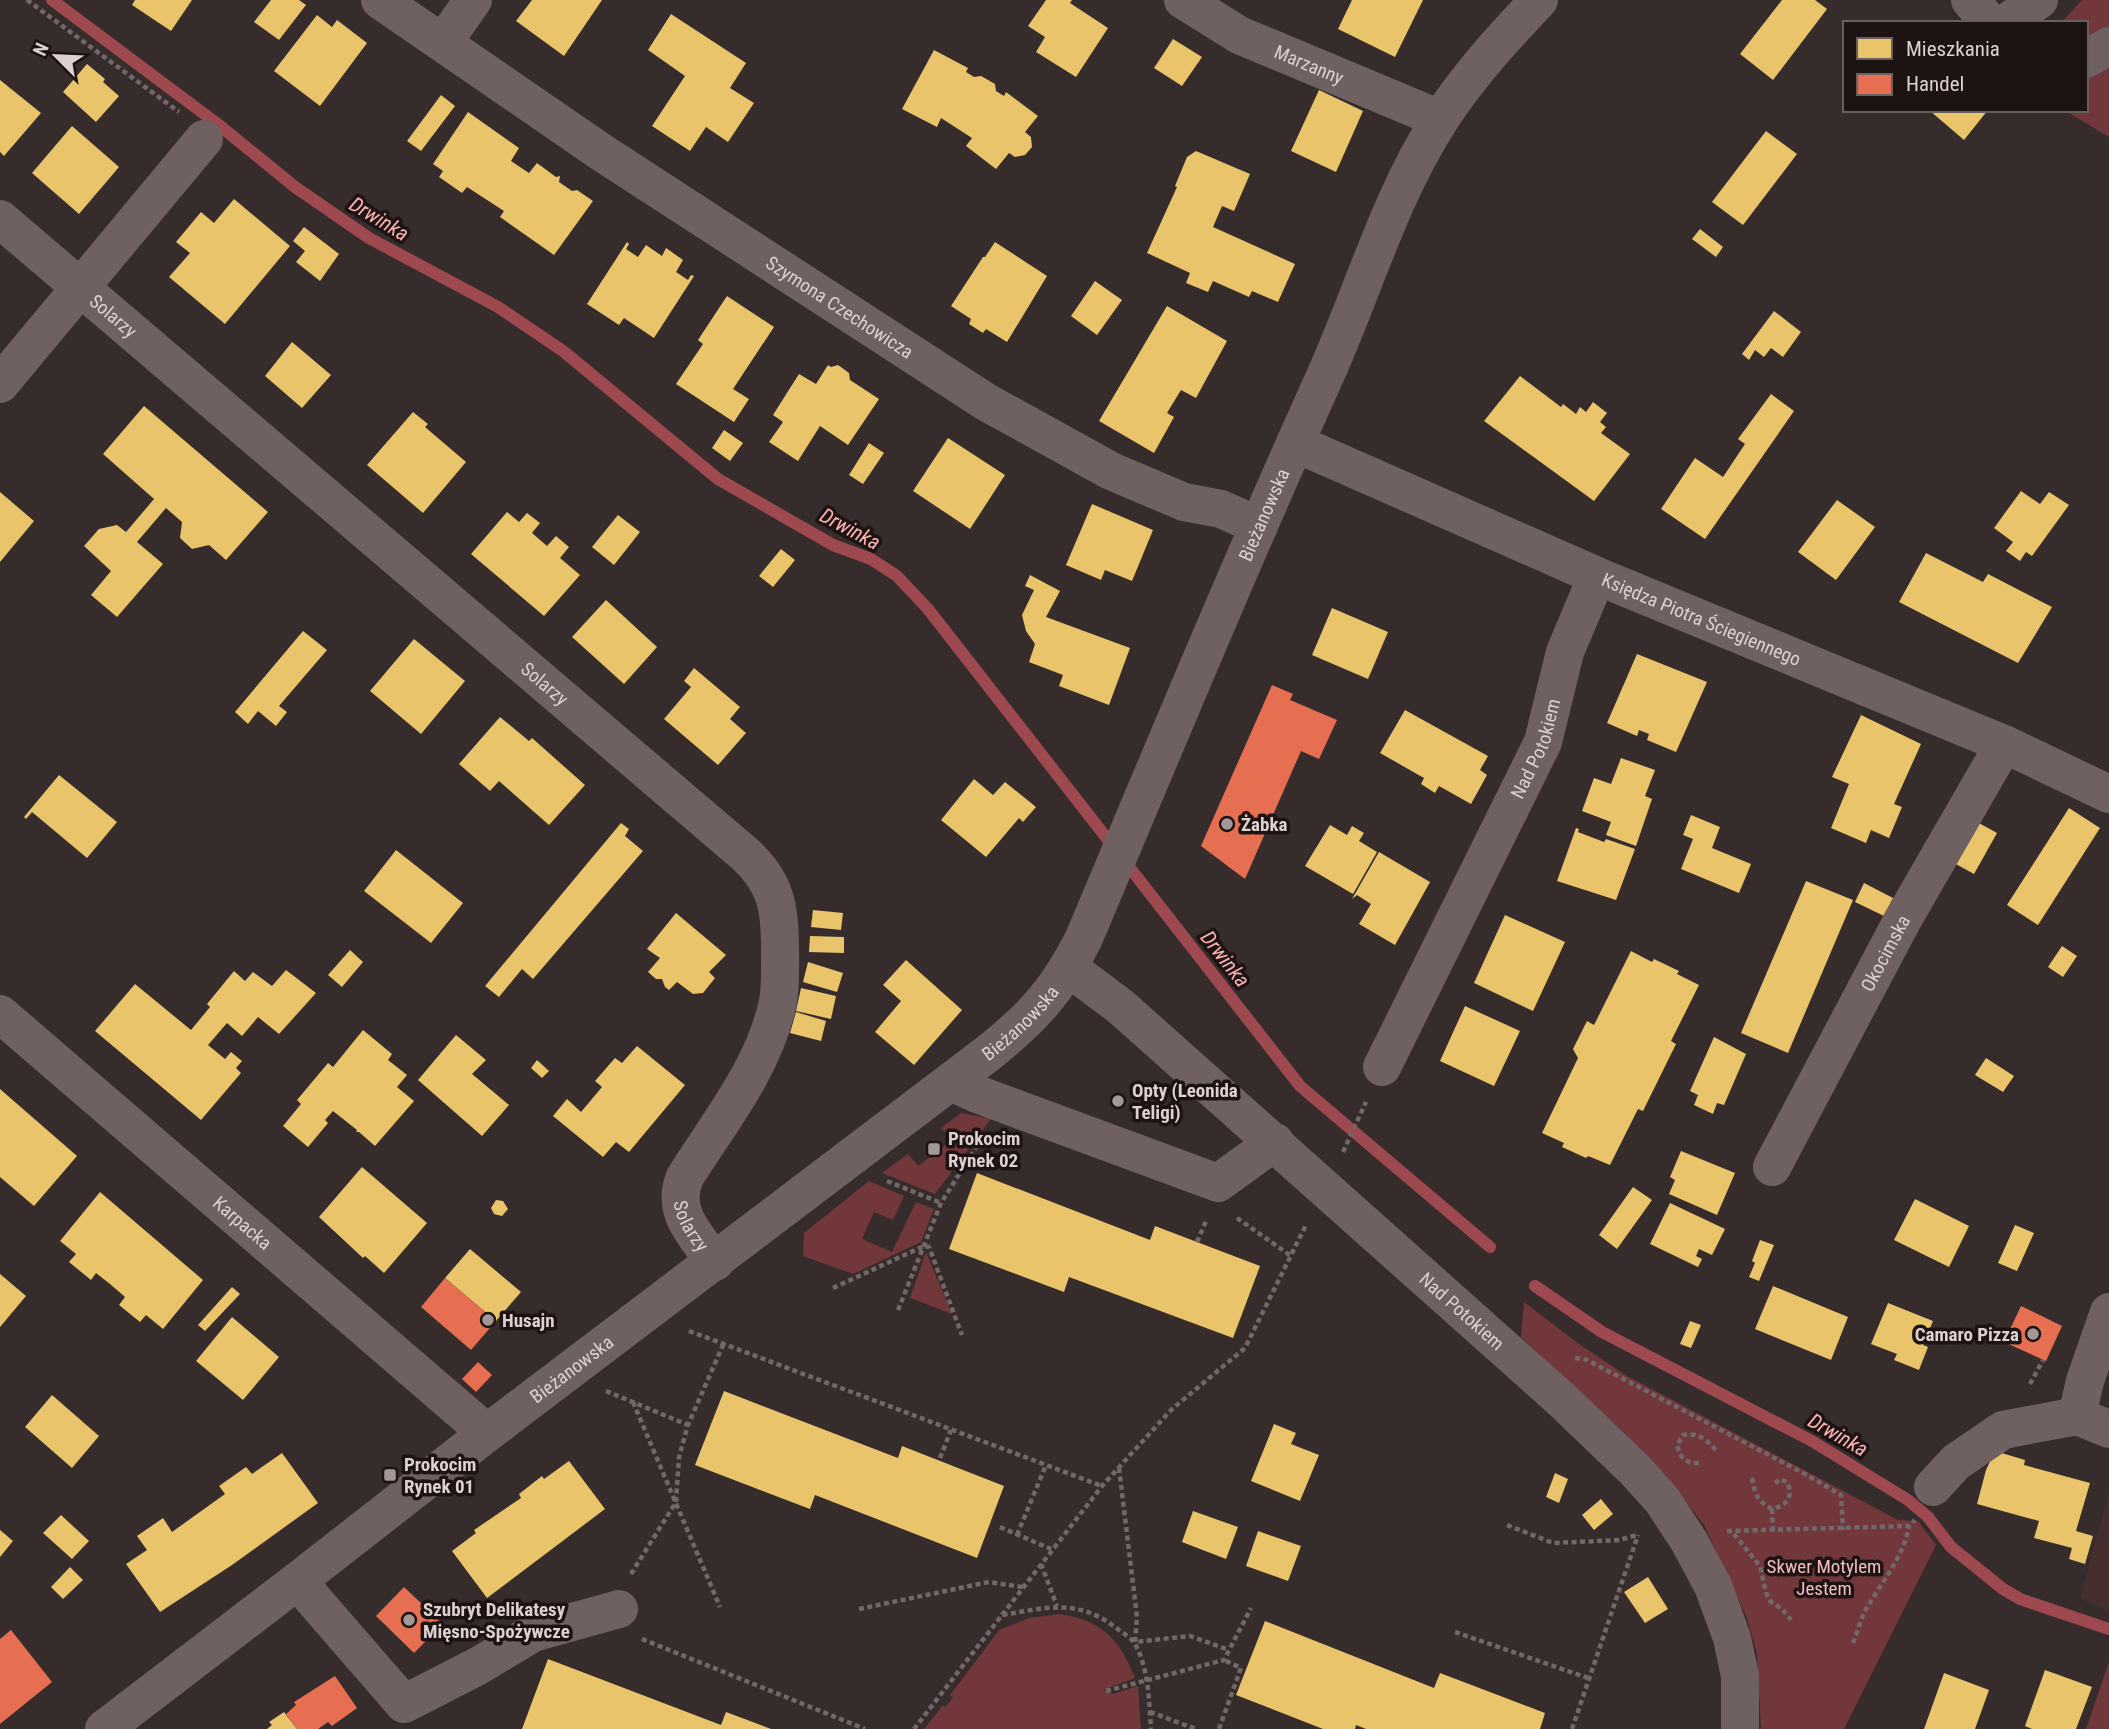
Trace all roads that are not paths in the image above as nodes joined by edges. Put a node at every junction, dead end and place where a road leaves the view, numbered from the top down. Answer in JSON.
{"nodes":[{"id":1,"x":380,"y":0,"type":"edge"},
{"id":2,"x":472,"y":0,"type":"edge"},
{"id":3,"x":1183,"y":0,"type":"edge"},
{"id":4,"x":1539,"y":0,"type":"edge"},
{"id":5,"x":1970,"y":0,"type":"edge"},
{"id":6,"x":2039,"y":0,"type":"edge"},
{"id":7,"x":1988,"y":21,"type":"edge"},
{"id":8,"x":2009,"y":21,"type":"edge"},
{"id":9,"x":443,"y":43,"type":"junction"},
{"id":10,"x":2109,"y":46,"type":"edge"},
{"id":11,"x":2088,"y":59,"type":"edge"},
{"id":12,"x":1440,"y":119,"type":"junction"},
{"id":13,"x":204,"y":139,"type":"road end"},
{"id":14,"x":0,"y":219,"type":"edge"},
{"id":15,"x":80,"y":288,"type":"junction"},
{"id":16,"x":0,"y":384,"type":"edge"},
{"id":17,"x":1295,"y":443,"type":"junction"},
{"id":18,"x":1259,"y":526,"type":"junction"},
{"id":19,"x":1597,"y":576,"type":"junction"},
{"id":20,"x":2004,"y":744,"type":"junction"},
{"id":21,"x":2109,"y":794,"type":"edge"},
{"id":22,"x":1069,"y":968,"type":"junction"},
{"id":23,"x":0,"y":1014,"type":"edge"},
{"id":24,"x":1382,"y":1067,"type":"road end"},
{"id":25,"x":951,"y":1082,"type":"junction"},
{"id":26,"x":1275,"y":1142,"type":"junction"},
{"id":27,"x":1772,"y":1167,"type":"dead end"},
{"id":28,"x":715,"y":1262,"type":"junction"},
{"id":29,"x":2109,"y":1312,"type":"edge"},
{"id":30,"x":2093,"y":1422,"type":"edge"},
{"id":31,"x":487,"y":1433,"type":"junction"},
{"id":32,"x":1933,"y":1488,"type":"dead end"},
{"id":33,"x":300,"y":1580,"type":"junction"},
{"id":34,"x":605,"y":1614,"type":"road end"},
{"id":35,"x":411,"y":1716,"type":"edge"},
{"id":36,"x":104,"y":1729,"type":"edge"},
{"id":37,"x":1740,"y":1729,"type":"edge"}],
"edges":[{"from":1,"to":9,"type":"street","name":"Szymona Czechowicza"},
{"from":2,"to":9,"type":"street"},
{"from":3,"to":12,"type":"street","name":"Marzanny"},
{"from":4,"to":12,"type":"street","name":"Bieżanowska"},
{"from":5,"to":7,"type":"street"},
{"from":6,"to":8,"type":"street"},
{"from":9,"to":18,"type":"street","name":"Szymona Czechowicza"},
{"from":10,"to":11,"type":"street"},
{"from":12,"to":17,"type":"street","name":"Bieżanowska"},
{"from":13,"to":15,"type":"street"},
{"from":14,"to":15,"type":"street","name":"Solarzy"},
{"from":15,"to":16,"type":"street"},
{"from":15,"to":28,"type":"street","name":"Solarzy"},
{"from":17,"to":18,"type":"street","name":"Bieżanowska"},
{"from":17,"to":19,"type":"street","name":"Księdza Piotra Ściegiennego"},
{"from":18,"to":22,"type":"street","name":"Bieżanowska"},
{"from":19,"to":20,"type":"street","name":"Księdza Piotra Ściegiennego"},
{"from":19,"to":24,"type":"street","name":"Nad Potokiem"},
{"from":20,"to":21,"type":"street","name":"Księdza Piotra Ściegiennego"},
{"from":20,"to":27,"type":"street","name":"Okocimska"},
{"from":22,"to":25,"type":"street","name":"Bieżanowska"},
{"from":22,"to":26,"type":"street","name":"Nad Potokiem"},
{"from":23,"to":31,"type":"street","name":"Karpacka"},
{"from":25,"to":26,"type":"street"},
{"from":25,"to":28,"type":"street","name":"Bieżanowska"},
{"from":26,"to":37,"type":"street","name":"Nad Potokiem"},
{"from":28,"to":31,"type":"street","name":"Bieżanowska"},
{"from":29,"to":30,"type":"street"},
{"from":30,"to":32,"type":"street"},
{"from":31,"to":33,"type":"street","name":"Bieżanowska"},
{"from":33,"to":35,"type":"street"},
{"from":33,"to":36,"type":"street","name":"Bieżanowska"},
{"from":34,"to":35,"type":"street"}]}
